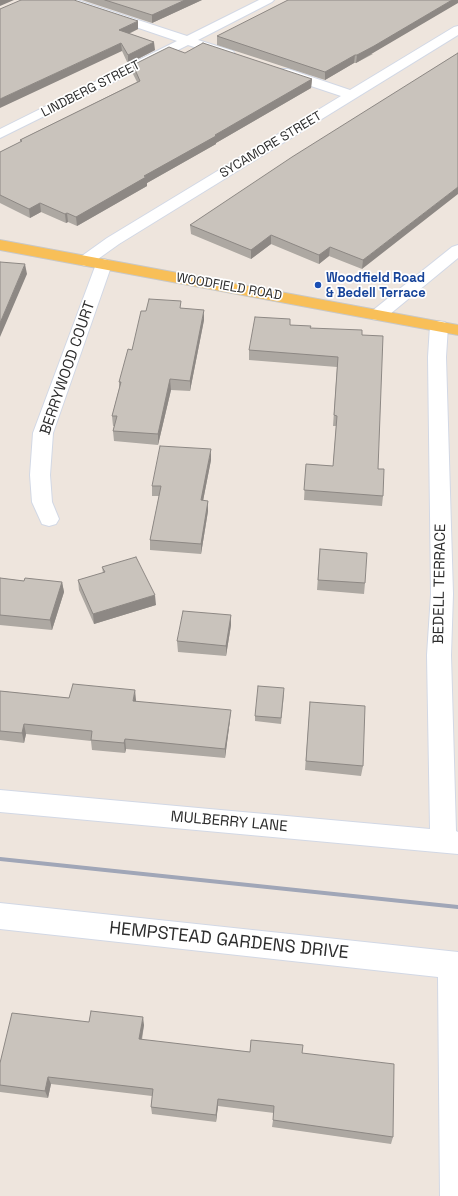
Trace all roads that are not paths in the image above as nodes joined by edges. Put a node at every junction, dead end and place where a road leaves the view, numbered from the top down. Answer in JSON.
{"nodes":[{"id":1,"x":66,"y":0,"type":"edge"},
{"id":2,"x":268,"y":0,"type":"edge"},
{"id":3,"x":458,"y":30,"type":"edge"},
{"id":4,"x":188,"y":40,"type":"junction"},
{"id":5,"x":240,"y":58,"type":"edge"},
{"id":6,"x":270,"y":68,"type":"edge"},
{"id":7,"x":352,"y":95,"type":"junction"},
{"id":8,"x":0,"y":134,"type":"edge"},
{"id":9,"x":0,"y":245,"type":"edge"},
{"id":10,"x":458,"y":250,"type":"edge"},
{"id":11,"x":86,"y":261,"type":"junction"},
{"id":12,"x":104,"y":264,"type":"junction"},
{"id":13,"x":378,"y":315,"type":"junction"},
{"id":14,"x":449,"y":328,"type":"edge"},
{"id":15,"x":49,"y":519,"type":"dead end"},
{"id":16,"x":450,"y":595,"type":"edge"},
{"id":17,"x":0,"y":801,"type":"edge"},
{"id":18,"x":450,"y":843,"type":"edge"},
{"id":19,"x":0,"y":916,"type":"edge"},
{"id":20,"x":455,"y":965,"type":"edge"},
{"id":21,"x":456,"y":1196,"type":"edge"}],
"edges":[{"from":1,"to":4,"type":"street"},
{"from":2,"to":4,"type":"street","name":"LINDBERG STREET"},
{"from":3,"to":7,"type":"street","name":"SYCAMORE STREET"},
{"from":4,"to":5,"type":"street"},
{"from":4,"to":8,"type":"street","name":"LINDBERG STREET"},
{"from":6,"to":7,"type":"street"},
{"from":7,"to":11,"type":"street","name":"SYCAMORE STREET"},
{"from":9,"to":11,"type":"main road","name":"WOODFIELD ROAD"},
{"from":10,"to":13,"type":"street"},
{"from":11,"to":12,"type":"main road","name":"WOODFIELD ROAD"},
{"from":12,"to":13,"type":"main road","name":"WOODFIELD ROAD"},
{"from":12,"to":15,"type":"street","name":"BERRYWOOD COURT"},
{"from":13,"to":14,"type":"main road","name":"WOODFIELD ROAD"},
{"from":14,"to":16,"type":"street","name":"BEDELL TERRACE"},
{"from":16,"to":18,"type":"street","name":"BEDELL TERRACE"},
{"from":17,"to":18,"type":"street","name":"MULBERRY LANE"},
{"from":19,"to":20,"type":"street","name":"HEMPSTEAD GARDENS DRIVE"},
{"from":20,"to":21,"type":"street"}]}
